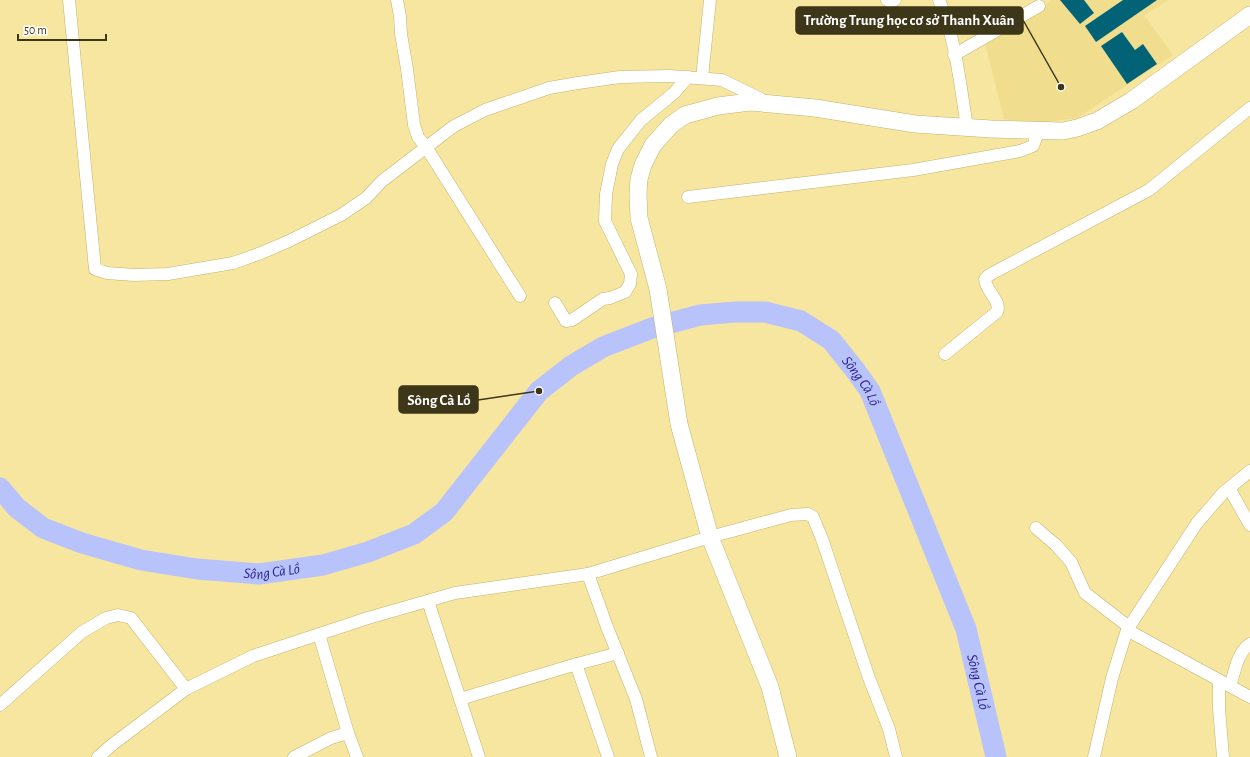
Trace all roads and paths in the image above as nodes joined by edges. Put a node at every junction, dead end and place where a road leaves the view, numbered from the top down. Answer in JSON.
{"nodes":[{"id":1,"x":69,"y":0,"type":"edge"},
{"id":2,"x":397,"y":0,"type":"edge"},
{"id":3,"x":710,"y":0,"type":"edge"},
{"id":4,"x":887,"y":0,"type":"edge"},
{"id":5,"x":895,"y":0,"type":"edge"},
{"id":6,"x":939,"y":0,"type":"edge"},
{"id":7,"x":1039,"y":6,"type":"dead end"},
{"id":8,"x":1250,"y":15,"type":"edge"},
{"id":9,"x":954,"y":54,"type":"junction"},
{"id":10,"x":688,"y":77,"type":"junction"},
{"id":11,"x":702,"y":78,"type":"junction"},
{"id":12,"x":765,"y":103,"type":"junction"},
{"id":13,"x":1250,"y":108,"type":"edge"},
{"id":14,"x":967,"y":128,"type":"junction"},
{"id":15,"x":1039,"y":130,"type":"junction"},
{"id":16,"x":426,"y":147,"type":"junction"},
{"id":17,"x":688,"y":197,"type":"dead end"},
{"id":18,"x":520,"y":296,"type":"dead end"},
{"id":19,"x":555,"y":303,"type":"dead end"},
{"id":20,"x":945,"y":354,"type":"dead end"},
{"id":21,"x":1250,"y":471,"type":"edge"},
{"id":22,"x":1229,"y":488,"type":"junction"},
{"id":23,"x":1250,"y":525,"type":"edge"},
{"id":24,"x":1036,"y":528,"type":"dead end"},
{"id":25,"x":710,"y":537,"type":"junction"},
{"id":26,"x":588,"y":574,"type":"junction"},
{"id":27,"x":428,"y":601,"type":"junction"},
{"id":28,"x":1128,"y":629,"type":"junction"},
{"id":29,"x":319,"y":634,"type":"junction"},
{"id":30,"x":1250,"y":644,"type":"edge"},
{"id":31,"x":618,"y":653,"type":"junction"},
{"id":32,"x":576,"y":664,"type":"junction"},
{"id":33,"x":1219,"y":680,"type":"junction"},
{"id":34,"x":1230,"y":686,"type":"junction"},
{"id":35,"x":186,"y":689,"type":"junction"},
{"id":36,"x":1250,"y":697,"type":"edge"},
{"id":37,"x":460,"y":699,"type":"junction"},
{"id":38,"x":0,"y":705,"type":"edge"},
{"id":39,"x":348,"y":732,"type":"junction"},
{"id":40,"x":98,"y":757,"type":"edge"},
{"id":41,"x":294,"y":757,"type":"edge"},
{"id":42,"x":357,"y":757,"type":"edge"},
{"id":43,"x":479,"y":757,"type":"edge"},
{"id":44,"x":608,"y":757,"type":"edge"},
{"id":45,"x":651,"y":757,"type":"edge"},
{"id":46,"x":788,"y":757,"type":"edge"},
{"id":47,"x":896,"y":757,"type":"edge"},
{"id":48,"x":1094,"y":757,"type":"edge"},
{"id":49,"x":1223,"y":757,"type":"edge"}],
"edges":[{"from":1,"to":16,"type":"street"},
{"from":2,"to":16,"type":"street"},
{"from":3,"to":11,"type":"street"},
{"from":4,"to":5,"type":"street"},
{"from":6,"to":9,"type":"street"},
{"from":7,"to":9,"type":"street"},
{"from":8,"to":15,"type":"street"},
{"from":9,"to":14,"type":"street"},
{"from":10,"to":11,"type":"street"},
{"from":10,"to":16,"type":"street"},
{"from":10,"to":19,"type":"street"},
{"from":11,"to":12,"type":"street"},
{"from":12,"to":14,"type":"street"},
{"from":12,"to":25,"type":"street"},
{"from":13,"to":20,"type":"street"},
{"from":14,"to":15,"type":"street"},
{"from":15,"to":17,"type":"street"},
{"from":16,"to":18,"type":"street"},
{"from":21,"to":22,"type":"street"},
{"from":22,"to":23,"type":"street"},
{"from":22,"to":28,"type":"street"},
{"from":24,"to":28,"type":"street"},
{"from":25,"to":26,"type":"street"},
{"from":25,"to":46,"type":"street"},
{"from":25,"to":47,"type":"street"},
{"from":26,"to":27,"type":"street"},
{"from":26,"to":31,"type":"street"},
{"from":27,"to":29,"type":"street"},
{"from":27,"to":37,"type":"street"},
{"from":28,"to":33,"type":"street"},
{"from":28,"to":48,"type":"street"},
{"from":29,"to":35,"type":"street"},
{"from":29,"to":39,"type":"street"},
{"from":30,"to":34,"type":"street"},
{"from":31,"to":32,"type":"street"},
{"from":31,"to":45,"type":"street"},
{"from":32,"to":37,"type":"street"},
{"from":32,"to":44,"type":"street"},
{"from":33,"to":34,"type":"street"},
{"from":33,"to":49,"type":"street"},
{"from":34,"to":36,"type":"street"},
{"from":35,"to":38,"type":"street"},
{"from":35,"to":40,"type":"street"},
{"from":37,"to":43,"type":"street"},
{"from":39,"to":41,"type":"street"},
{"from":39,"to":42,"type":"street"}]}
